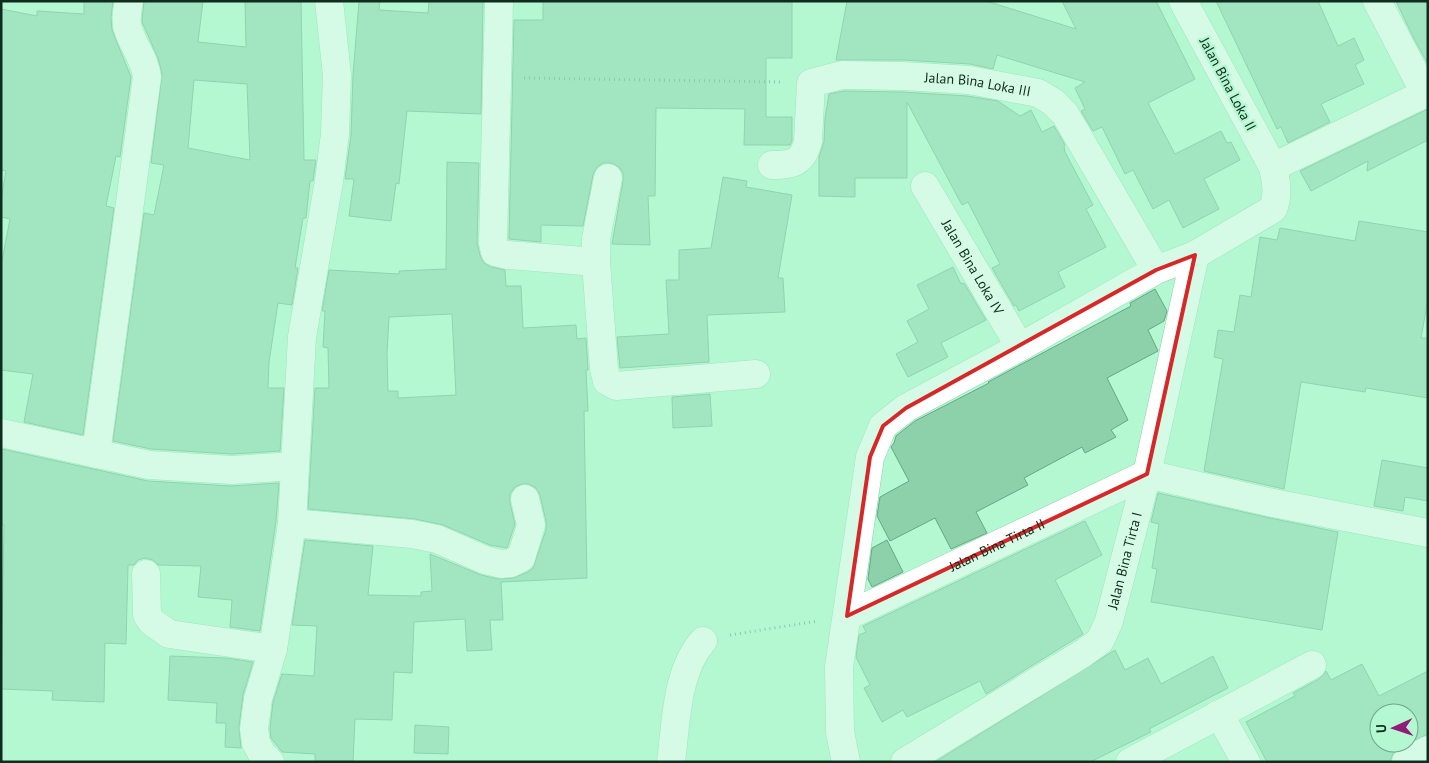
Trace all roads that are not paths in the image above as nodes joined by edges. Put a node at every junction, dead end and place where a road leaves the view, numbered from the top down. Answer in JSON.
{"nodes":[{"id":1,"x":129,"y":1,"type":"edge"},
{"id":2,"x":329,"y":1,"type":"edge"},
{"id":3,"x":499,"y":1,"type":"edge"},
{"id":4,"x":1183,"y":1,"type":"edge"},
{"id":5,"x":1377,"y":1,"type":"edge"},
{"id":6,"x":1427,"y":93,"type":"edge"},
{"id":7,"x":772,"y":165,"type":"dead end"},
{"id":8,"x":1273,"y":167,"type":"junction"},
{"id":9,"x":608,"y":178,"type":"dead end"},
{"id":10,"x":925,"y":186,"type":"dead end"},
{"id":11,"x":1196,"y":255,"type":"junction"},
{"id":12,"x":596,"y":262,"type":"junction"},
{"id":13,"x":1156,"y":270,"type":"junction"},
{"id":14,"x":1020,"y":347,"type":"junction"},
{"id":15,"x":756,"y":374,"type":"dead end"},
{"id":16,"x":1,"y":433,"type":"edge"},
{"id":17,"x":96,"y":454,"type":"junction"},
{"id":18,"x":295,"y":466,"type":"junction"},
{"id":19,"x":1147,"y":474,"type":"junction"},
{"id":20,"x":525,"y":498,"type":"dead end"},
{"id":21,"x":292,"y":523,"type":"junction"},
{"id":22,"x":1428,"y":533,"type":"edge"},
{"id":23,"x":146,"y":574,"type":"dead end"},
{"id":24,"x":847,"y":616,"type":"junction"},
{"id":25,"x":703,"y":641,"type":"road end"},
{"id":26,"x":273,"y":649,"type":"junction"},
{"id":27,"x":1312,"y":664,"type":"dead end"},
{"id":28,"x":1219,"y":714,"type":"junction"},
{"id":29,"x":1428,"y":750,"type":"edge"},
{"id":30,"x":270,"y":762,"type":"edge"},
{"id":31,"x":671,"y":762,"type":"edge"},
{"id":32,"x":846,"y":762,"type":"edge"},
{"id":33,"x":905,"y":762,"type":"edge"},
{"id":34,"x":1130,"y":762,"type":"edge"},
{"id":35,"x":1246,"y":762,"type":"edge"},
{"id":36,"x":1406,"y":762,"type":"edge"}],
"edges":[{"from":1,"to":17,"type":"street"},
{"from":2,"to":18,"type":"street"},
{"from":3,"to":12,"type":"street"},
{"from":4,"to":8,"type":"street","name":"Jalan Bina Loka II"},
{"from":5,"to":6,"type":"street"},
{"from":6,"to":8,"type":"street"},
{"from":7,"to":13,"type":"street","name":"Jalan Bina Loka III"},
{"from":8,"to":11,"type":"street","name":"Jalan Bina Loka II"},
{"from":9,"to":12,"type":"street"},
{"from":10,"to":14,"type":"street","name":"Jalan Bina Loka IV"},
{"from":11,"to":13,"type":"street","name":"Jalan Bina Loka II"},
{"from":11,"to":19,"type":"street","name":"Jalan Bina Tirta I"},
{"from":12,"to":15,"type":"street"},
{"from":13,"to":14,"type":"street","name":"Jalan Bina Loka II"},
{"from":14,"to":24,"type":"street","name":"Jalan Bina Loka II"},
{"from":16,"to":17,"type":"street"},
{"from":17,"to":18,"type":"street"},
{"from":18,"to":21,"type":"street"},
{"from":19,"to":22,"type":"street"},
{"from":19,"to":24,"type":"street","name":"Jalan Bina Tirta II"},
{"from":19,"to":33,"type":"street","name":"Jalan Bina Tirta I"},
{"from":20,"to":21,"type":"street"},
{"from":21,"to":26,"type":"street"},
{"from":23,"to":26,"type":"street"},
{"from":24,"to":32,"type":"street","name":"Jalan Bina Loka II"},
{"from":25,"to":31,"type":"street"},
{"from":26,"to":30,"type":"street"},
{"from":27,"to":28,"type":"street"},
{"from":28,"to":34,"type":"street"},
{"from":28,"to":35,"type":"street"},
{"from":29,"to":36,"type":"street"}]}
